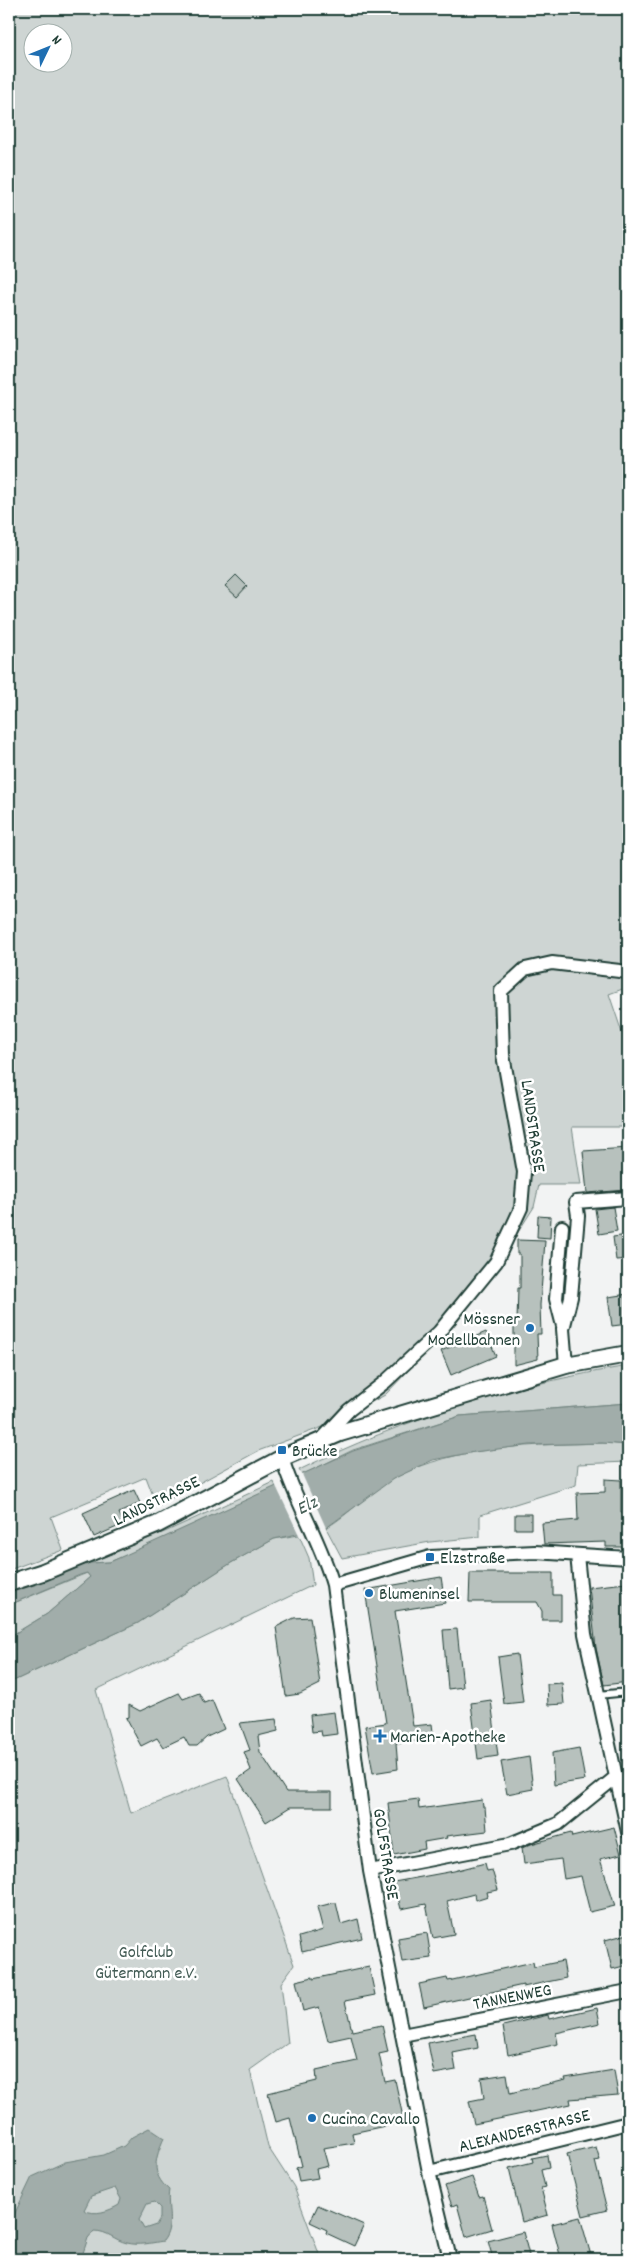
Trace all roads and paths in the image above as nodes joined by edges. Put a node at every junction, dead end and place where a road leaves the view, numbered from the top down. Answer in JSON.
{"nodes":[{"id":1,"x":628,"y":972,"type":"edge"},
{"id":2,"x":628,"y":1198,"type":"edge"},
{"id":3,"x":562,"y":1227,"type":"dead end"},
{"id":4,"x":563,"y":1329,"type":"junction"},
{"id":5,"x":628,"y":1354,"type":"edge"},
{"id":6,"x":566,"y":1365,"type":"junction"},
{"id":7,"x":317,"y":1444,"type":"junction"},
{"id":8,"x":282,"y":1458,"type":"junction"},
{"id":9,"x":577,"y":1555,"type":"junction"},
{"id":10,"x":628,"y":1558,"type":"edge"},
{"id":11,"x":9,"y":1583,"type":"edge"},
{"id":12,"x":333,"y":1584,"type":"junction"},
{"id":13,"x":628,"y":1692,"type":"edge"},
{"id":14,"x":598,"y":1695,"type":"junction"},
{"id":15,"x":616,"y":1777,"type":"junction"},
{"id":16,"x":628,"y":1832,"type":"edge"},
{"id":17,"x":370,"y":1871,"type":"junction"},
{"id":18,"x":628,"y":1991,"type":"edge"},
{"id":19,"x":402,"y":2035,"type":"junction"},
{"id":20,"x":628,"y":2123,"type":"edge"},
{"id":21,"x":429,"y":2172,"type":"junction"},
{"id":22,"x":450,"y":2259,"type":"edge"}],
"edges":[{"from":1,"to":7,"type":"street","name":"LANDSTRASSE"},
{"from":2,"to":4,"type":"street"},
{"from":3,"to":4,"type":"street"},
{"from":4,"to":6,"type":"street"},
{"from":5,"to":6,"type":"street","name":"LANDSTRASSE"},
{"from":6,"to":7,"type":"street","name":"LANDSTRASSE"},
{"from":7,"to":8,"type":"street","name":"LANDSTRASSE"},
{"from":8,"to":11,"type":"street","name":"LANDSTRASSE"},
{"from":8,"to":12,"type":"street","name":"GOLFSTRASSE"},
{"from":9,"to":10,"type":"street"},
{"from":9,"to":12,"type":"street"},
{"from":9,"to":14,"type":"street"},
{"from":12,"to":17,"type":"street","name":"GOLFSTRASSE"},
{"from":13,"to":14,"type":"lane"},
{"from":14,"to":15,"type":"street"},
{"from":15,"to":16,"type":"street"},
{"from":15,"to":17,"type":"street"},
{"from":17,"to":19,"type":"street","name":"GOLFSTRASSE"},
{"from":18,"to":19,"type":"street","name":"TANNENWEG"},
{"from":19,"to":21,"type":"street","name":"GOLFSTRASSE"},
{"from":20,"to":21,"type":"street","name":"ALEXANDERSTRASSE"},
{"from":21,"to":22,"type":"street","name":"GOLFSTRASSE"}]}
